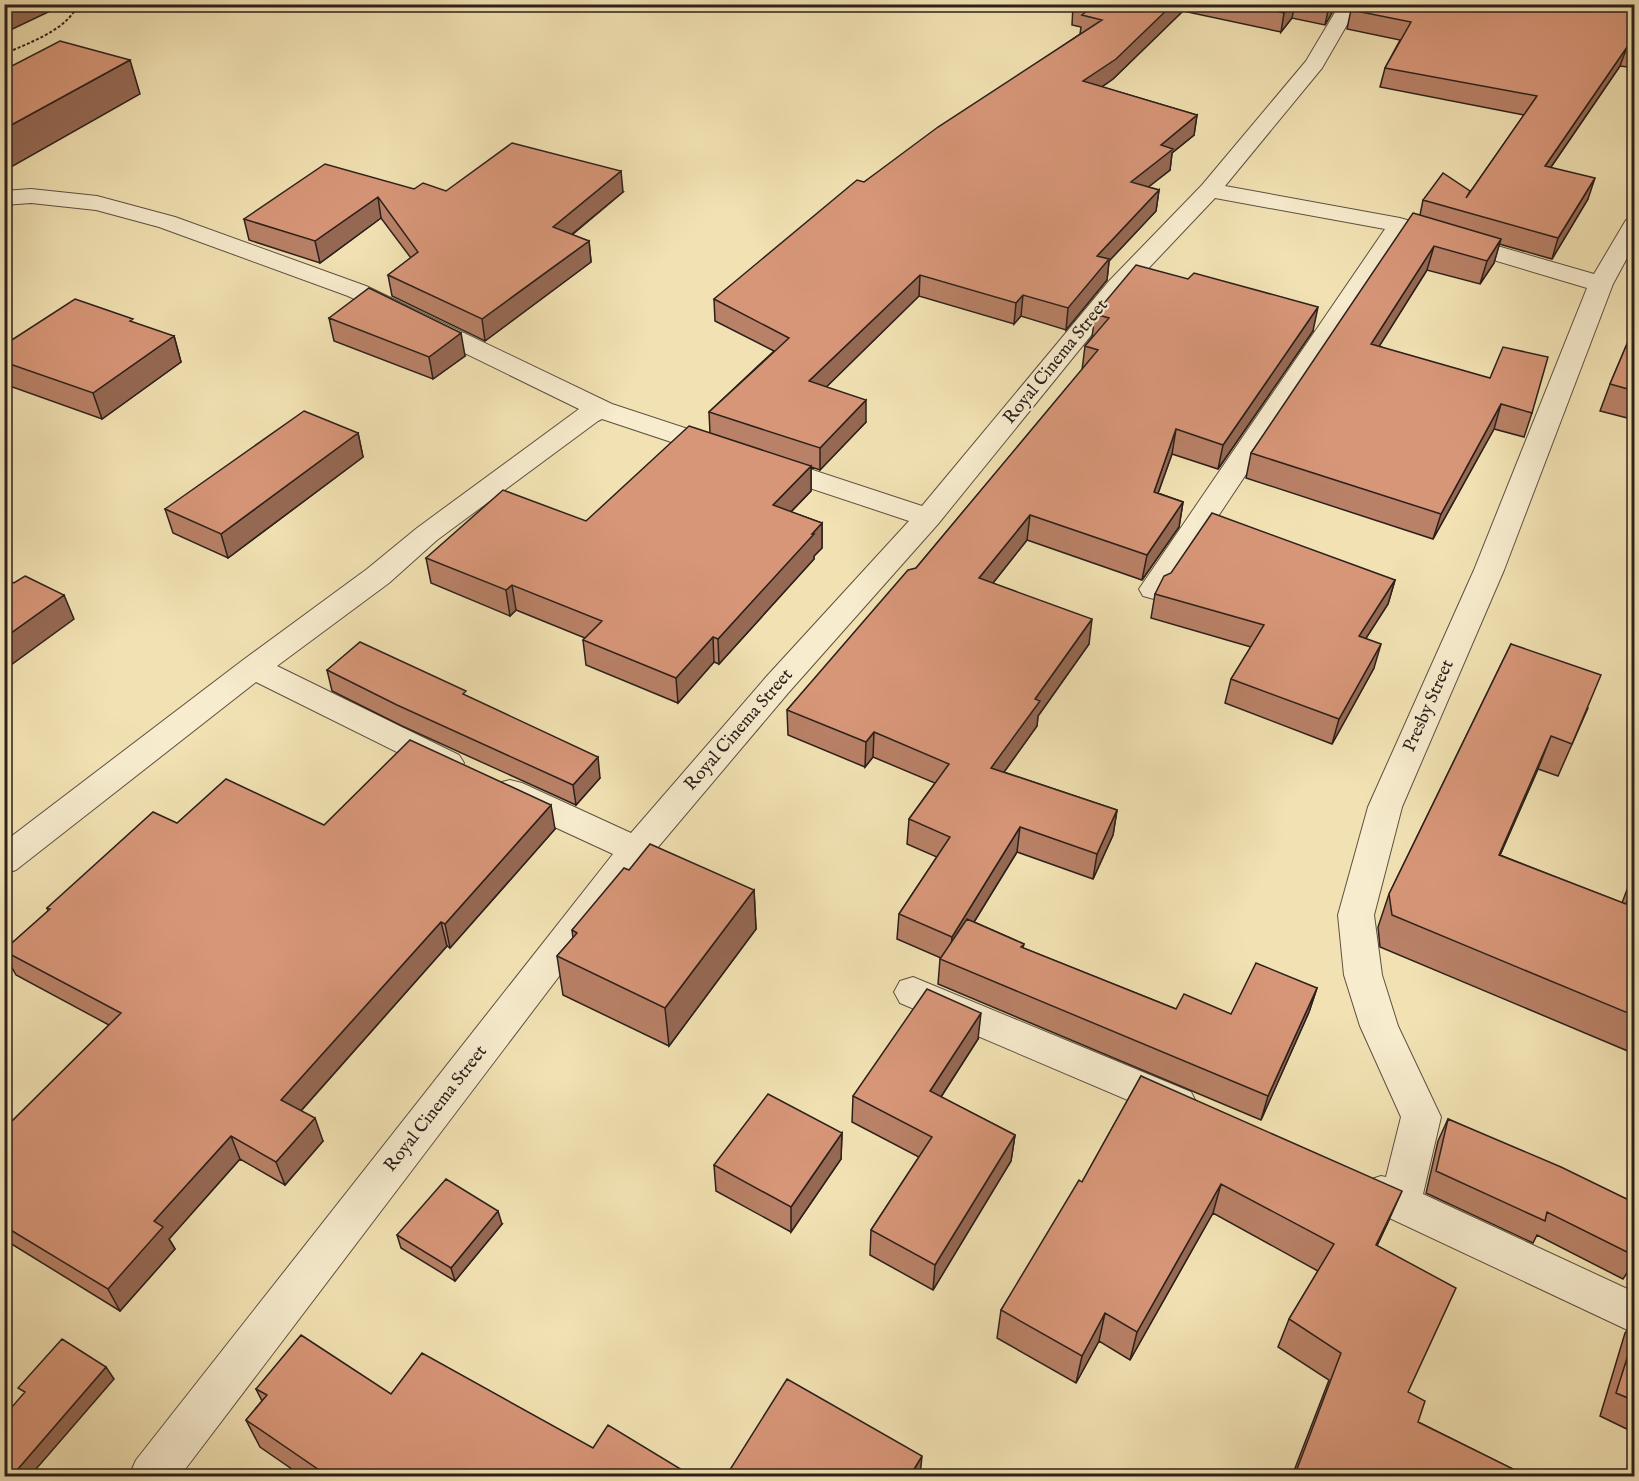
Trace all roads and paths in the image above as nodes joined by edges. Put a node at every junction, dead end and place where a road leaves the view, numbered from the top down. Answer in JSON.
{"nodes":[{"id":1,"x":78,"y":4,"type":"edge"},
{"id":2,"x":1350,"y":4,"type":"edge"},
{"id":3,"x":4,"y":54,"type":"edge"},
{"id":4,"x":1210,"y":190,"type":"junction"},
{"id":5,"x":4,"y":198,"type":"edge"},
{"id":6,"x":1400,"y":225,"type":"junction"},
{"id":7,"x":1635,"y":225,"type":"edge"},
{"id":8,"x":1601,"y":284,"type":"junction"},
{"id":9,"x":602,"y":410,"type":"junction"},
{"id":10,"x":928,"y":518,"type":"junction"},
{"id":11,"x":1154,"y":589,"type":"dead end"},
{"id":12,"x":254,"y":668,"type":"junction"},
{"id":13,"x":636,"y":850,"type":"junction"},
{"id":14,"x":4,"y":861,"type":"edge"},
{"id":15,"x":913,"y":992,"type":"dead end"},
{"id":16,"x":1206,"y":1117,"type":"edge"},
{"id":17,"x":1346,"y":1179,"type":"edge"},
{"id":18,"x":1400,"y":1203,"type":"junction"},
{"id":19,"x":1635,"y":1313,"type":"edge"},
{"id":20,"x":152,"y":1476,"type":"edge"}],
"edges":[{"from":1,"to":3,"type":"path"},
{"from":2,"to":4,"type":"street","name":"Royal Cinema Street"},
{"from":4,"to":6,"type":"street"},
{"from":4,"to":10,"type":"street","name":"Royal Cinema Street"},
{"from":5,"to":9,"type":"street"},
{"from":6,"to":8,"type":"street"},
{"from":6,"to":11,"type":"street"},
{"from":7,"to":8,"type":"street","name":"Presby Street"},
{"from":8,"to":18,"type":"street","name":"Presby Street"},
{"from":9,"to":10,"type":"street"},
{"from":9,"to":12,"type":"street"},
{"from":10,"to":13,"type":"street","name":"Royal Cinema Street"},
{"from":12,"to":13,"type":"street"},
{"from":12,"to":14,"type":"street"},
{"from":13,"to":20,"type":"street","name":"Royal Cinema Street"},
{"from":15,"to":16,"type":"street"},
{"from":17,"to":18,"type":"street"},
{"from":18,"to":19,"type":"street"}]}
